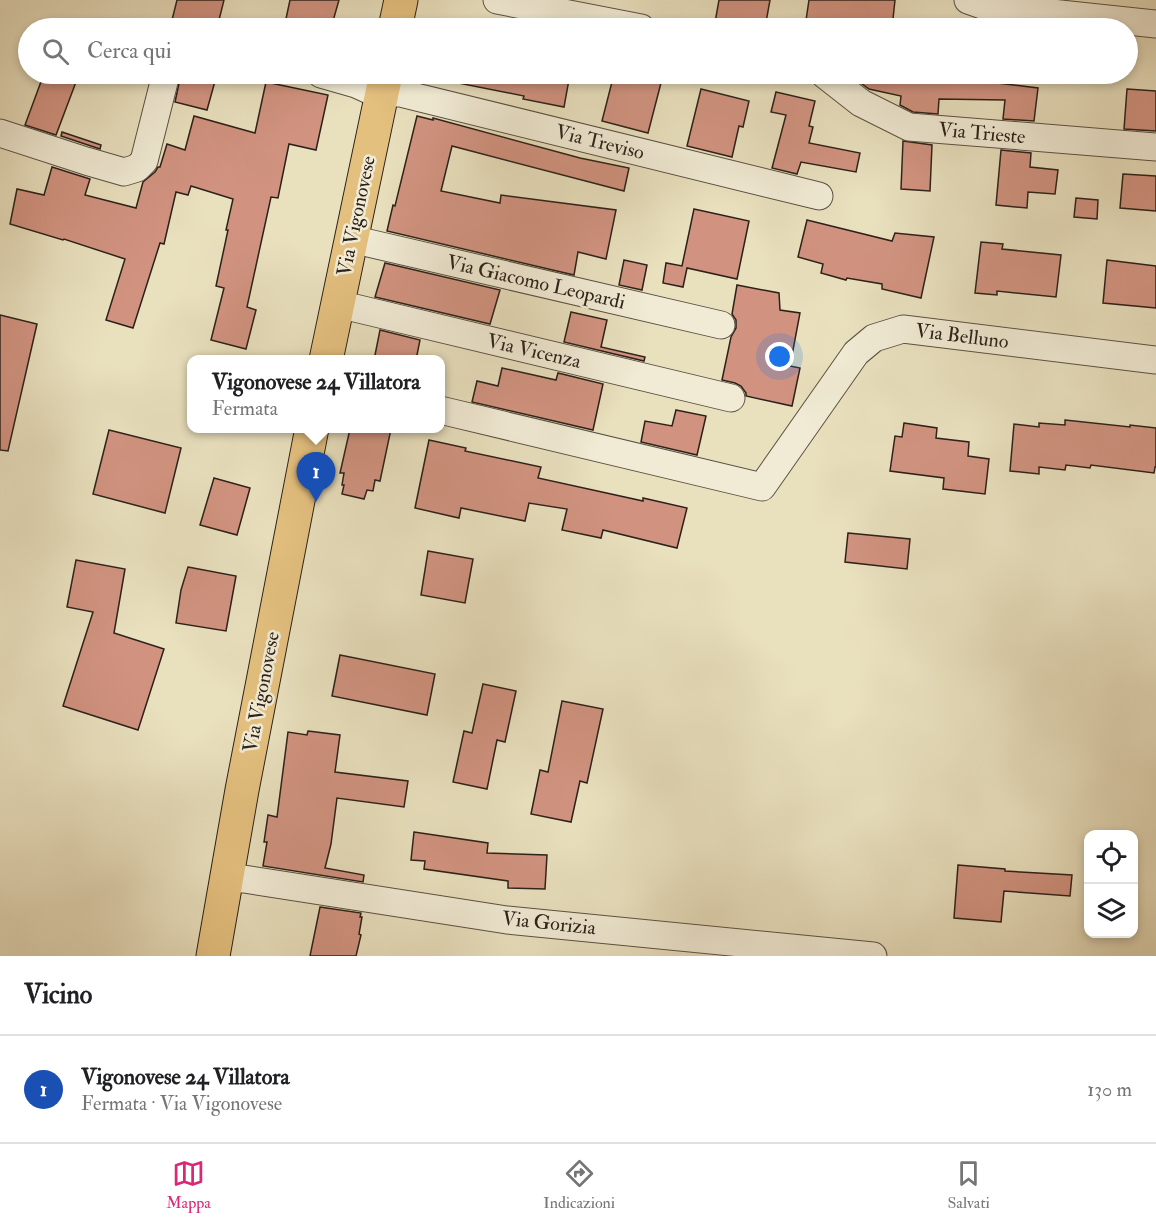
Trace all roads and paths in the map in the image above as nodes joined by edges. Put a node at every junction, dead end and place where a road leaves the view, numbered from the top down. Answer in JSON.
{"nodes":[{"id":1,"x":401,"y":0,"type":"edge"},
{"id":2,"x":497,"y":0,"type":"edge"},
{"id":3,"x":968,"y":0,"type":"edge"},
{"id":4,"x":397,"y":18,"type":"edge"},
{"id":5,"x":590,"y":18,"type":"edge"},
{"id":6,"x":1099,"y":18,"type":"edge"},
{"id":7,"x":1138,"y":22,"type":"edge"},
{"id":8,"x":1156,"y":24,"type":"edge"},
{"id":9,"x":163,"y":84,"type":"edge"},
{"id":10,"x":383,"y":84,"type":"edge"},
{"id":11,"x":385,"y":84,"type":"edge"},
{"id":12,"x":837,"y":84,"type":"edge"},
{"id":13,"x":0,"y":133,"type":"edge"},
{"id":14,"x":1156,"y":147,"type":"edge"},
{"id":15,"x":819,"y":196,"type":"dead end"},
{"id":16,"x":351,"y":239,"type":"junction"},
{"id":17,"x":338,"y":304,"type":"junction"},
{"id":18,"x":722,"y":325,"type":"dead end"},
{"id":19,"x":327,"y":355,"type":"edge"},
{"id":20,"x":1156,"y":360,"type":"edge"},
{"id":21,"x":731,"y":398,"type":"dead end"},
{"id":22,"x":445,"y":411,"type":"edge"},
{"id":23,"x":311,"y":433,"type":"edge"},
{"id":24,"x":226,"y":879,"type":"junction"},
{"id":25,"x":213,"y":956,"type":"edge"},
{"id":26,"x":873,"y":956,"type":"edge"}],
"edges":[{"from":1,"to":4,"type":"main road"},
{"from":2,"to":5,"type":"street"},
{"from":3,"to":6,"type":"street"},
{"from":7,"to":8,"type":"street"},
{"from":9,"to":13,"type":"street"},
{"from":10,"to":16,"type":"main road","name":"Via Vigonovese"},
{"from":11,"to":15,"type":"street","name":"Via Treviso"},
{"from":12,"to":14,"type":"street","name":"Via Trieste"},
{"from":16,"to":17,"type":"main road","name":"Via Vigonovese"},
{"from":16,"to":18,"type":"street","name":"Via Giacomo Leopardi"},
{"from":17,"to":19,"type":"main road","name":"Via Vigonovese"},
{"from":17,"to":21,"type":"street","name":"Via Vicenza"},
{"from":20,"to":22,"type":"street","name":"Via Belluno"},
{"from":23,"to":24,"type":"main road","name":"Via Vigonovese"},
{"from":24,"to":25,"type":"main road","name":"Via Vigonovese"},
{"from":24,"to":26,"type":"street","name":"Via Gorizia"}]}
